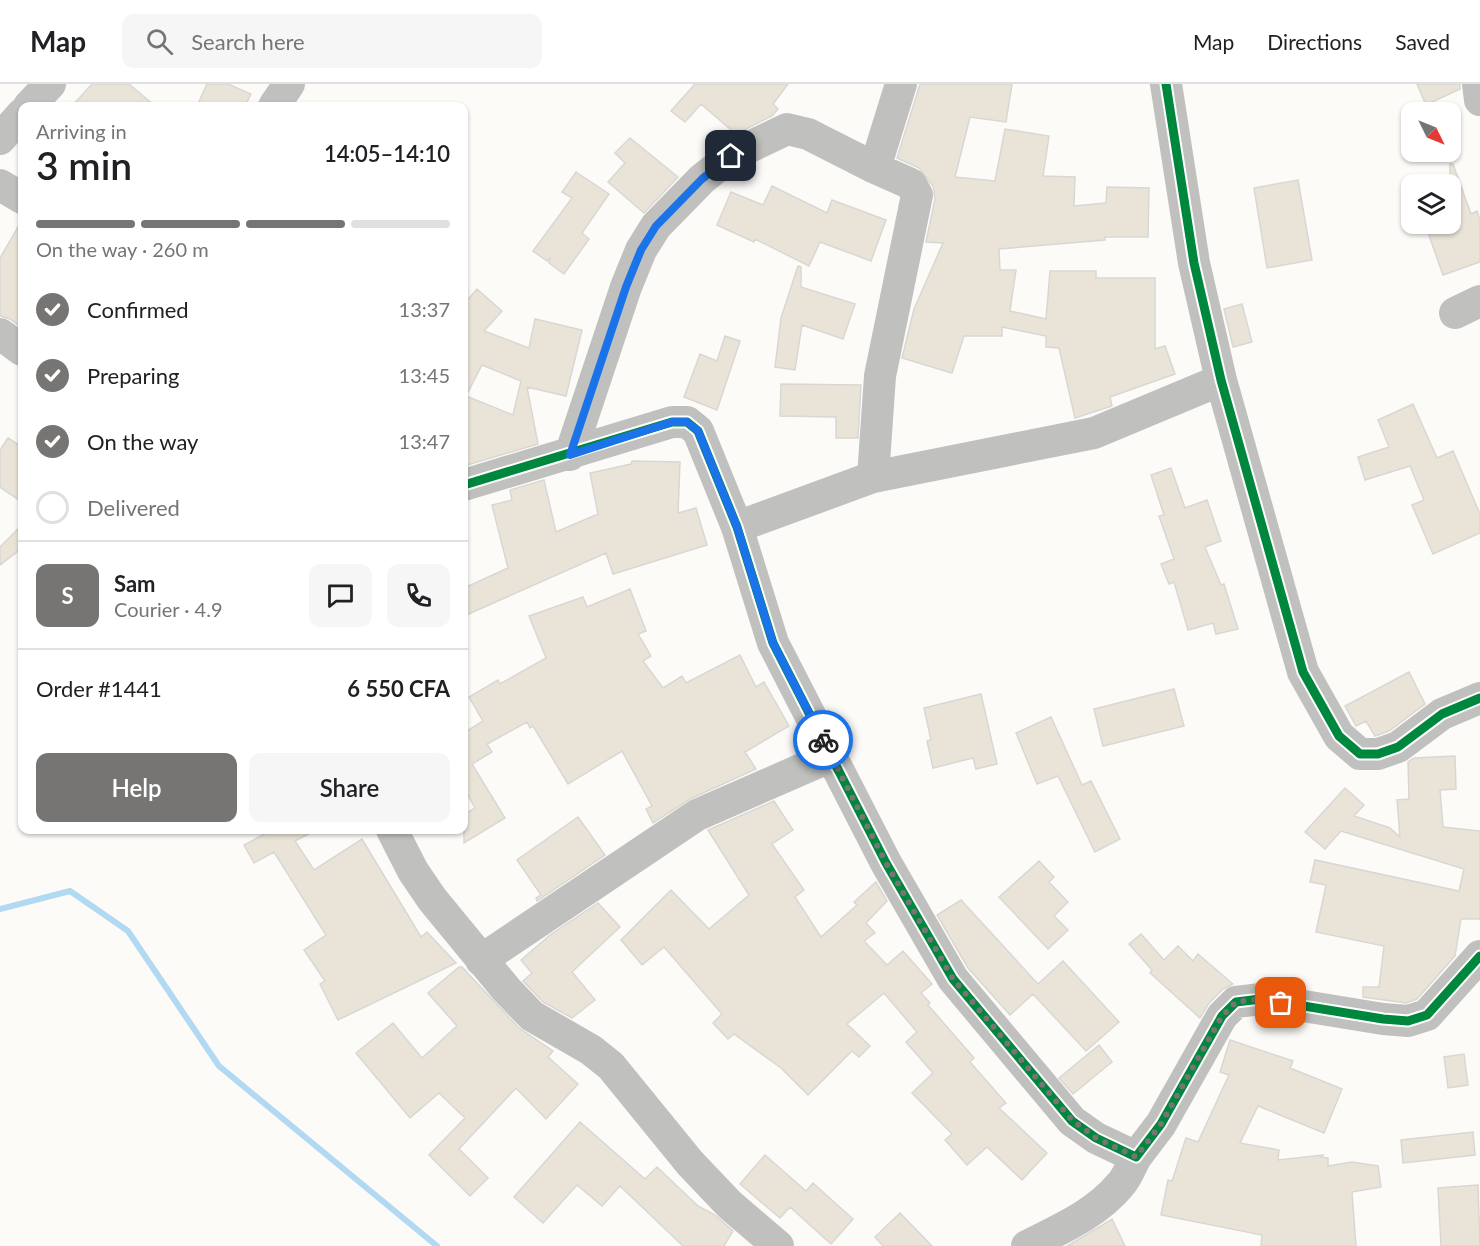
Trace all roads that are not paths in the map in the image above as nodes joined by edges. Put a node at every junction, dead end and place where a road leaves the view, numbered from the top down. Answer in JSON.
{"nodes":[{"id":1,"x":50,"y":84,"type":"edge"},
{"id":2,"x":289,"y":84,"type":"edge"},
{"id":3,"x":901,"y":84,"type":"edge"},
{"id":4,"x":1166,"y":84,"type":"edge"},
{"id":5,"x":1478,"y":84,"type":"edge"},
{"id":6,"x":1480,"y":100,"type":"edge"},
{"id":7,"x":33,"y":102,"type":"edge"},
{"id":8,"x":277,"y":102,"type":"edge"},
{"id":9,"x":18,"y":119,"type":"edge"},
{"id":10,"x":0,"y":139,"type":"edge"},
{"id":11,"x":875,"y":168,"type":"junction"},
{"id":12,"x":0,"y":185,"type":"edge"},
{"id":13,"x":18,"y":196,"type":"edge"},
{"id":14,"x":0,"y":334,"type":"edge"},
{"id":15,"x":18,"y":347,"type":"edge"},
{"id":16,"x":1221,"y":380,"type":"junction"},
{"id":17,"x":570,"y":455,"type":"junction"},
{"id":18,"x":873,"y":477,"type":"junction"},
{"id":19,"x":468,"y":484,"type":"edge"},
{"id":20,"x":737,"y":527,"type":"junction"},
{"id":21,"x":1480,"y":698,"type":"edge"},
{"id":22,"x":831,"y":756,"type":"junction"},
{"id":23,"x":394,"y":834,"type":"edge"},
{"id":24,"x":1480,"y":956,"type":"edge"},
{"id":25,"x":481,"y":960,"type":"junction"},
{"id":26,"x":1136,"y":1157,"type":"junction"},
{"id":27,"x":778,"y":1246,"type":"edge"},
{"id":28,"x":1027,"y":1246,"type":"edge"}],
"edges":[{"from":1,"to":7,"type":"street"},
{"from":2,"to":8,"type":"street"},
{"from":3,"to":11,"type":"street"},
{"from":4,"to":16,"type":"street"},
{"from":5,"to":6,"type":"street"},
{"from":9,"to":10,"type":"street"},
{"from":11,"to":17,"type":"street"},
{"from":11,"to":18,"type":"street"},
{"from":12,"to":13,"type":"street"},
{"from":14,"to":15,"type":"street"},
{"from":16,"to":18,"type":"street"},
{"from":16,"to":21,"type":"street"},
{"from":17,"to":19,"type":"street"},
{"from":17,"to":20,"type":"street"},
{"from":18,"to":20,"type":"street"},
{"from":20,"to":22,"type":"street"},
{"from":22,"to":25,"type":"street"},
{"from":22,"to":26,"type":"street"},
{"from":23,"to":25,"type":"street"},
{"from":24,"to":26,"type":"street"},
{"from":25,"to":27,"type":"street"},
{"from":26,"to":28,"type":"street"}]}
